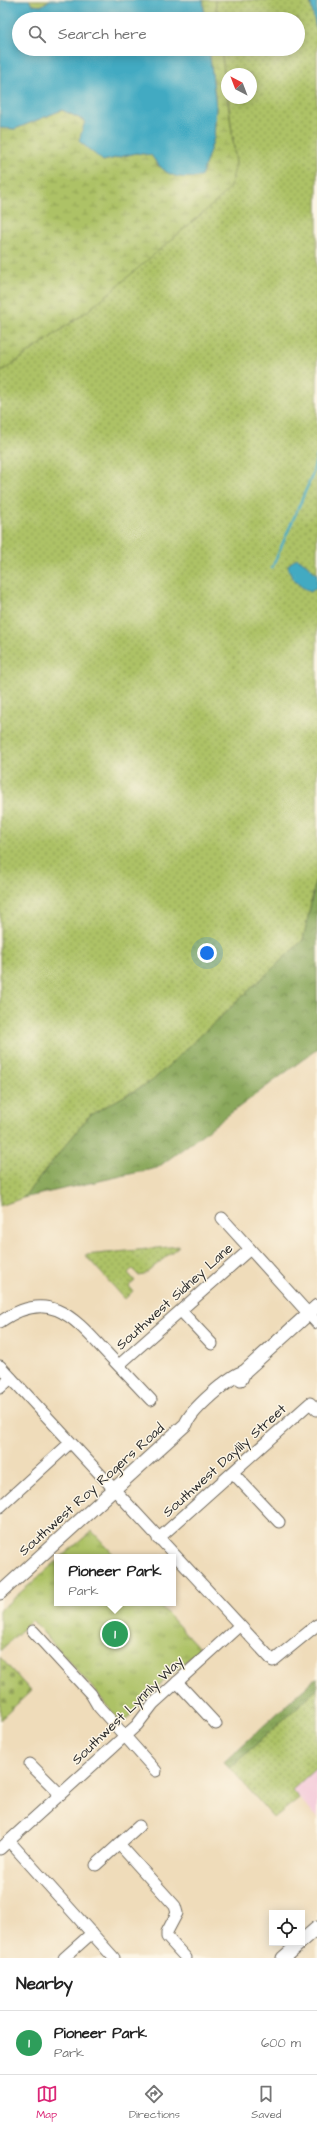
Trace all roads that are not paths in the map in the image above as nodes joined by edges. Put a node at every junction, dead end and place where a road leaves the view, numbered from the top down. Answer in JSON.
{"nodes":[{"id":1,"x":222,"y":1218,"type":"dead end"},
{"id":2,"x":250,"y":1249,"type":"junction"},
{"id":3,"x":181,"y":1311,"type":"junction"},
{"id":4,"x":314,"y":1314,"type":"edge"},
{"id":5,"x":0,"y":1322,"type":"edge"},
{"id":6,"x":212,"y":1344,"type":"dead end"},
{"id":7,"x":0,"y":1366,"type":"edge"},
{"id":8,"x":119,"y":1366,"type":"junction"},
{"id":9,"x":11,"y":1378,"type":"junction"},
{"id":10,"x":0,"y":1388,"type":"edge"},
{"id":11,"x":151,"y":1400,"type":"dead end"},
{"id":12,"x":314,"y":1406,"type":"edge"},
{"id":13,"x":70,"y":1443,"type":"junction"},
{"id":14,"x":233,"y":1473,"type":"junction"},
{"id":15,"x":114,"y":1490,"type":"junction"},
{"id":16,"x":0,"y":1507,"type":"edge"},
{"id":17,"x":279,"y":1522,"type":"dead end"},
{"id":18,"x":158,"y":1539,"type":"junction"},
{"id":19,"x":172,"y":1554,"type":"edge"},
{"id":20,"x":176,"y":1558,"type":"edge"},
{"id":21,"x":0,"y":1593,"type":"edge"},
{"id":22,"x":317,"y":1625,"type":"edge"},
{"id":23,"x":239,"y":1626,"type":"junction"},
{"id":24,"x":33,"y":1630,"type":"dead end"},
{"id":25,"x":177,"y":1682,"type":"junction"},
{"id":26,"x":216,"y":1724,"type":"dead end"},
{"id":27,"x":125,"y":1736,"type":"junction"},
{"id":28,"x":30,"y":1764,"type":"dead end"},
{"id":29,"x":156,"y":1771,"type":"dead end"},
{"id":30,"x":60,"y":1794,"type":"junction"},
{"id":31,"x":139,"y":1826,"type":"dead end"},
{"id":32,"x":9,"y":1841,"type":"junction"},
{"id":33,"x":119,"y":1844,"type":"junction"},
{"id":34,"x":0,"y":1849,"type":"edge"},
{"id":35,"x":96,"y":1865,"type":"dead end"},
{"id":36,"x":317,"y":1928,"type":"edge"},
{"id":37,"x":92,"y":1933,"type":"junction"},
{"id":38,"x":305,"y":1938,"type":"edge"},
{"id":39,"x":296,"y":1946,"type":"edge"},
{"id":40,"x":64,"y":1958,"type":"edge"},
{"id":41,"x":114,"y":1958,"type":"edge"},
{"id":42,"x":186,"y":1958,"type":"edge"},
{"id":43,"x":283,"y":1958,"type":"edge"}],
"edges":[{"from":1,"to":2,"type":"street"},
{"from":2,"to":3,"type":"street","name":"Southwest Sidney Lane"},
{"from":2,"to":4,"type":"street"},
{"from":3,"to":6,"type":"street"},
{"from":3,"to":8,"type":"street","name":"Southwest Sidney Lane"},
{"from":4,"to":15,"type":"main road","name":"Southwest Roy Rogers Road"},
{"from":5,"to":8,"type":"street"},
{"from":7,"to":9,"type":"street"},
{"from":8,"to":11,"type":"street"},
{"from":9,"to":10,"type":"street"},
{"from":9,"to":13,"type":"street"},
{"from":12,"to":14,"type":"street","name":"Southwest Daylily Street"},
{"from":13,"to":15,"type":"street"},
{"from":13,"to":16,"type":"street"},
{"from":14,"to":17,"type":"street"},
{"from":14,"to":18,"type":"street","name":"Southwest Daylily Street"},
{"from":15,"to":18,"type":"street"},
{"from":15,"to":21,"type":"main road","name":"Southwest Roy Rogers Road"},
{"from":18,"to":19,"type":"street"},
{"from":20,"to":23,"type":"street"},
{"from":22,"to":23,"type":"street"},
{"from":23,"to":25,"type":"street","name":"Southwest Lynnly Way"},
{"from":24,"to":27,"type":"street"},
{"from":25,"to":26,"type":"street"},
{"from":25,"to":27,"type":"street","name":"Southwest Lynnly Way"},
{"from":27,"to":29,"type":"street"},
{"from":27,"to":30,"type":"street","name":"Southwest Lynnly Way"},
{"from":28,"to":30,"type":"street"},
{"from":30,"to":32,"type":"street","name":"Southwest Lynnly Way"},
{"from":31,"to":33,"type":"street"},
{"from":32,"to":34,"type":"street","name":"Southwest Lynnly Way"},
{"from":32,"to":37,"type":"street"},
{"from":33,"to":35,"type":"street"},
{"from":33,"to":42,"type":"street"},
{"from":36,"to":38,"type":"main road"},
{"from":37,"to":40,"type":"street"},
{"from":37,"to":41,"type":"street"},
{"from":39,"to":43,"type":"main road"}]}
